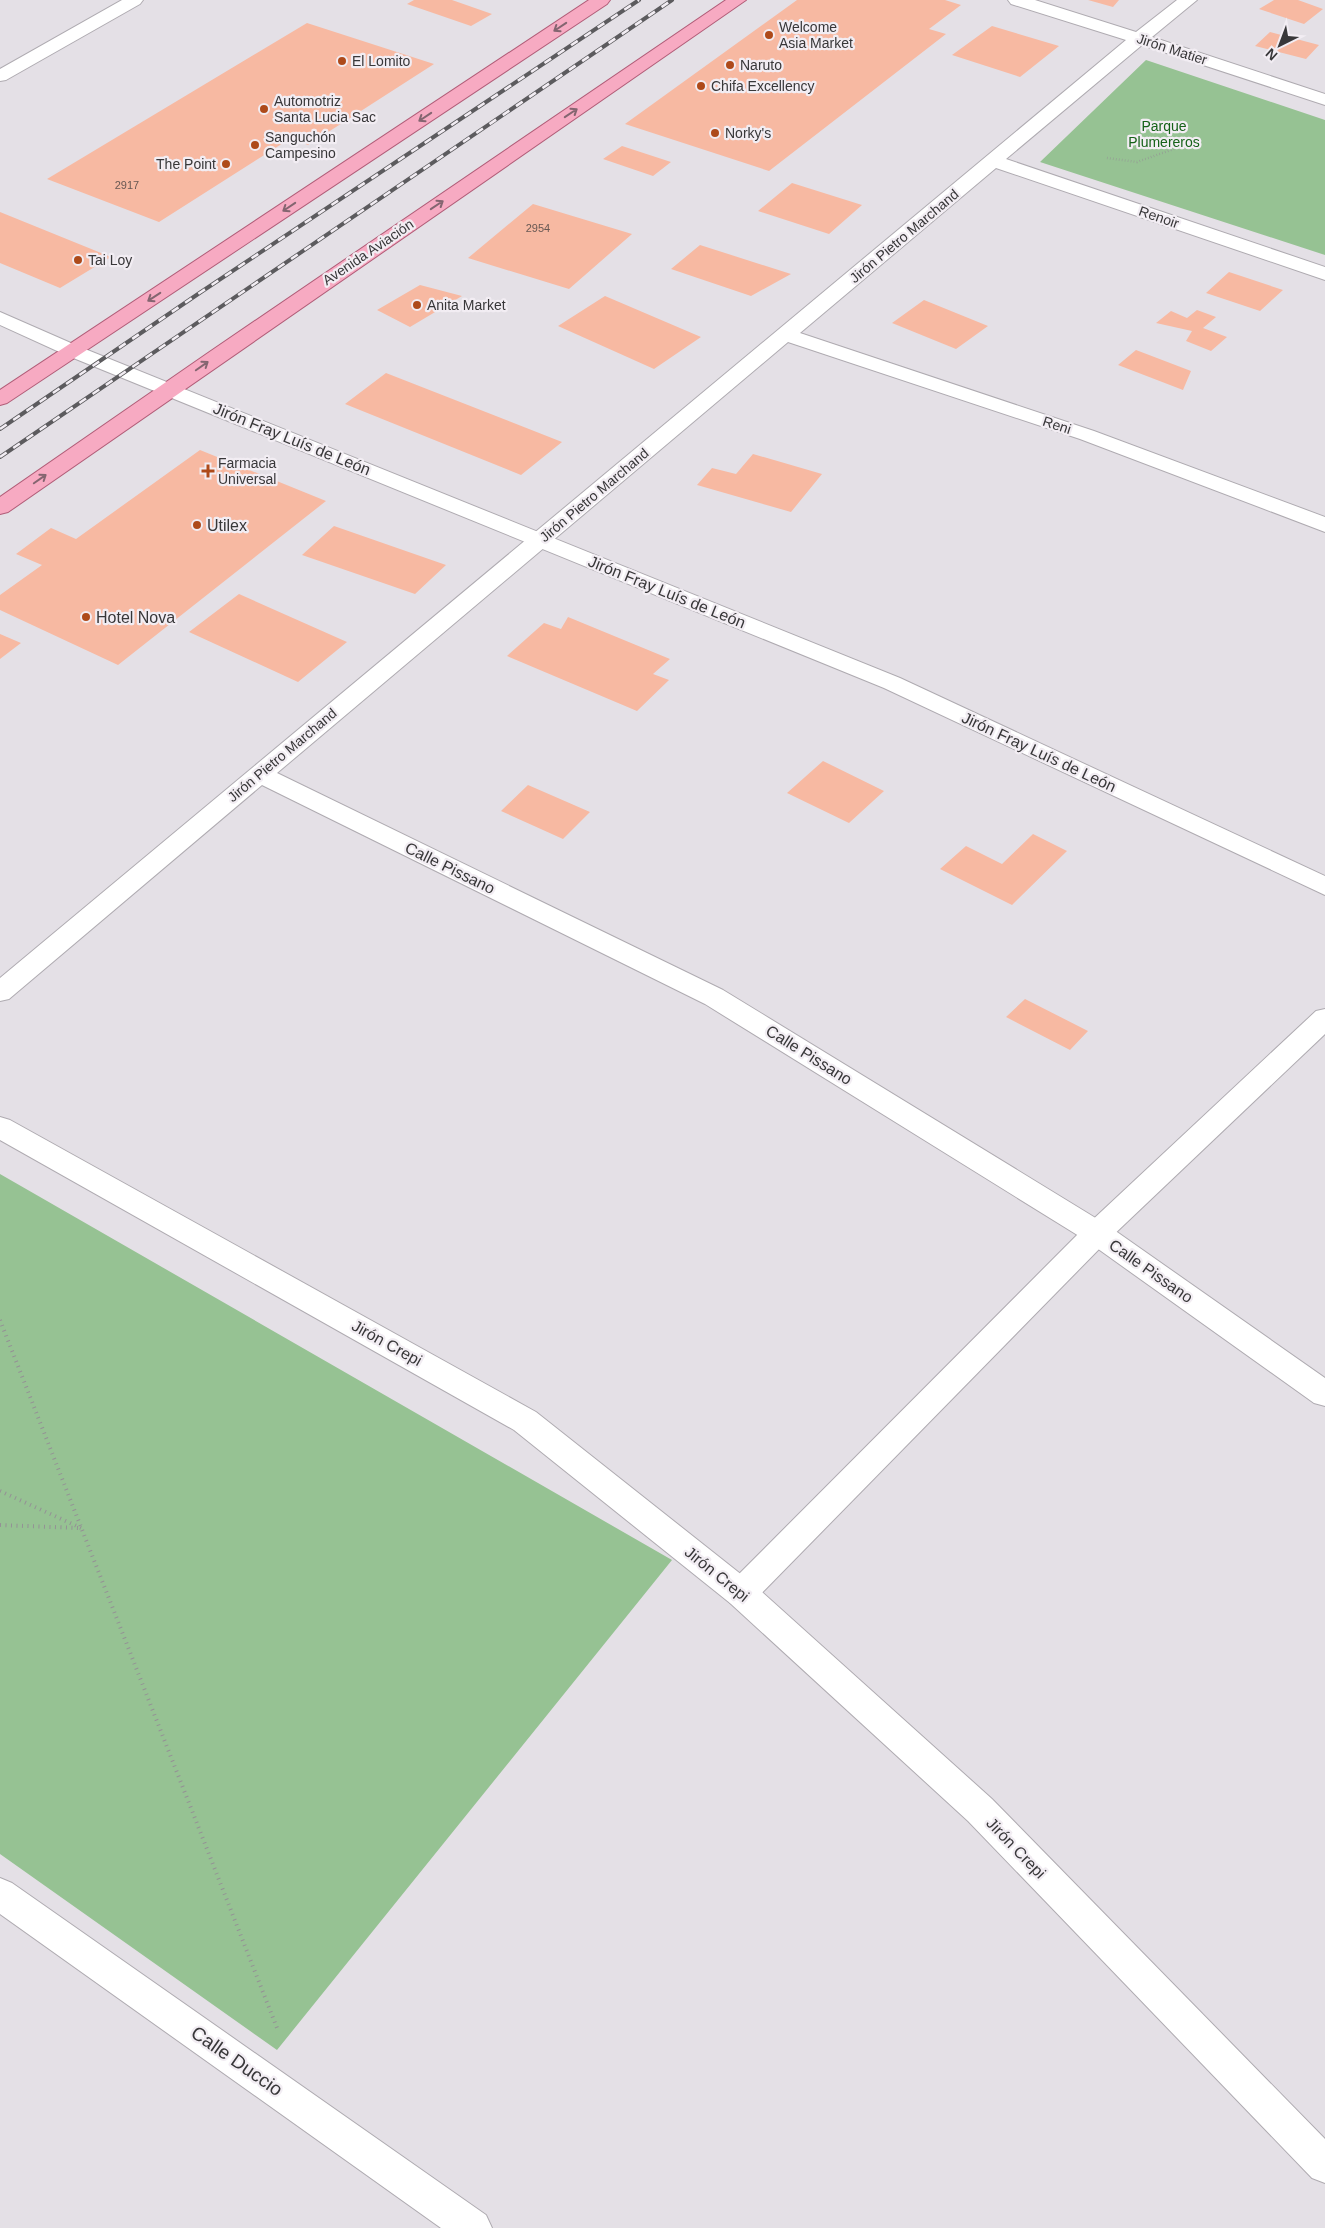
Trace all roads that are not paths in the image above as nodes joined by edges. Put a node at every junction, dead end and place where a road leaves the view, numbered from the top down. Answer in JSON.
{"nodes":[{"id":1,"x":601,"y":0,"type":"edge"},
{"id":2,"x":737,"y":0,"type":"edge"},
{"id":3,"x":1017,"y":0,"type":"edge"},
{"id":4,"x":1188,"y":0,"type":"edge"},
{"id":5,"x":123,"y":2,"type":"edge"},
{"id":6,"x":1139,"y":38,"type":"junction"},
{"id":7,"x":0,"y":76,"type":"edge"},
{"id":8,"x":1325,"y":100,"type":"edge"},
{"id":9,"x":994,"y":160,"type":"junction"},
{"id":10,"x":1325,"y":274,"type":"edge"},
{"id":11,"x":0,"y":318,"type":"edge"},
{"id":12,"x":787,"y":335,"type":"junction"},
{"id":13,"x":73,"y":351,"type":"junction"},
{"id":14,"x":169,"y":389,"type":"junction"},
{"id":15,"x":0,"y":399,"type":"edge"},
{"id":16,"x":0,"y":507,"type":"edge"},
{"id":17,"x":1325,"y":524,"type":"edge"},
{"id":18,"x":540,"y":540,"type":"junction"},
{"id":19,"x":259,"y":774,"type":"junction"},
{"id":20,"x":1325,"y":886,"type":"edge"},
{"id":21,"x":0,"y":992,"type":"edge"},
{"id":22,"x":1325,"y":1018,"type":"edge"},
{"id":23,"x":0,"y":1127,"type":"edge"},
{"id":24,"x":1098,"y":1233,"type":"junction"},
{"id":25,"x":1325,"y":1394,"type":"edge"},
{"id":26,"x":741,"y":1593,"type":"junction"},
{"id":27,"x":0,"y":1894,"type":"edge"},
{"id":28,"x":1325,"y":2165,"type":"edge"},
{"id":29,"x":473,"y":2228,"type":"edge"}],
"edges":[{"from":1,"to":13,"type":"main road","one_way":true},
{"from":14,"to":2,"type":"main road","name":"Avenida Aviación","one_way":true},
{"from":3,"to":6,"type":"street","name":"Jirón Matier"},
{"from":4,"to":6,"type":"street","name":"Jirón Pietro Marchand"},
{"from":5,"to":7,"type":"street"},
{"from":6,"to":8,"type":"street","name":"Jirón Matier"},
{"from":6,"to":9,"type":"street","name":"Jirón Pietro Marchand"},
{"from":9,"to":10,"type":"street","name":"Renoir"},
{"from":9,"to":12,"type":"street","name":"Jirón Pietro Marchand"},
{"from":11,"to":13,"type":"street","name":"Jirón Fray Luís de León"},
{"from":12,"to":17,"type":"street","name":"Reni"},
{"from":12,"to":18,"type":"street","name":"Jirón Pietro Marchand"},
{"from":13,"to":14,"type":"street","name":"Jirón Fray Luís de León"},
{"from":13,"to":15,"type":"main road"},
{"from":16,"to":14,"type":"main road","name":"Avenida Aviación","one_way":true},
{"from":14,"to":18,"type":"street","name":"Jirón Fray Luís de León"},
{"from":18,"to":19,"type":"street","name":"Jirón Pietro Marchand"},
{"from":18,"to":20,"type":"street","name":"Jirón Fray Luís de León"},
{"from":19,"to":21,"type":"street","name":"Jirón Pietro Marchand"},
{"from":19,"to":24,"type":"street","name":"Calle Pissano"},
{"from":22,"to":24,"type":"street"},
{"from":23,"to":26,"type":"street","name":"Jirón Crepi"},
{"from":24,"to":25,"type":"street","name":"Calle Pissano"},
{"from":24,"to":26,"type":"street"},
{"from":26,"to":28,"type":"street","name":"Jirón Crepi"},
{"from":27,"to":29,"type":"street","name":"Calle Duccio"}]}
